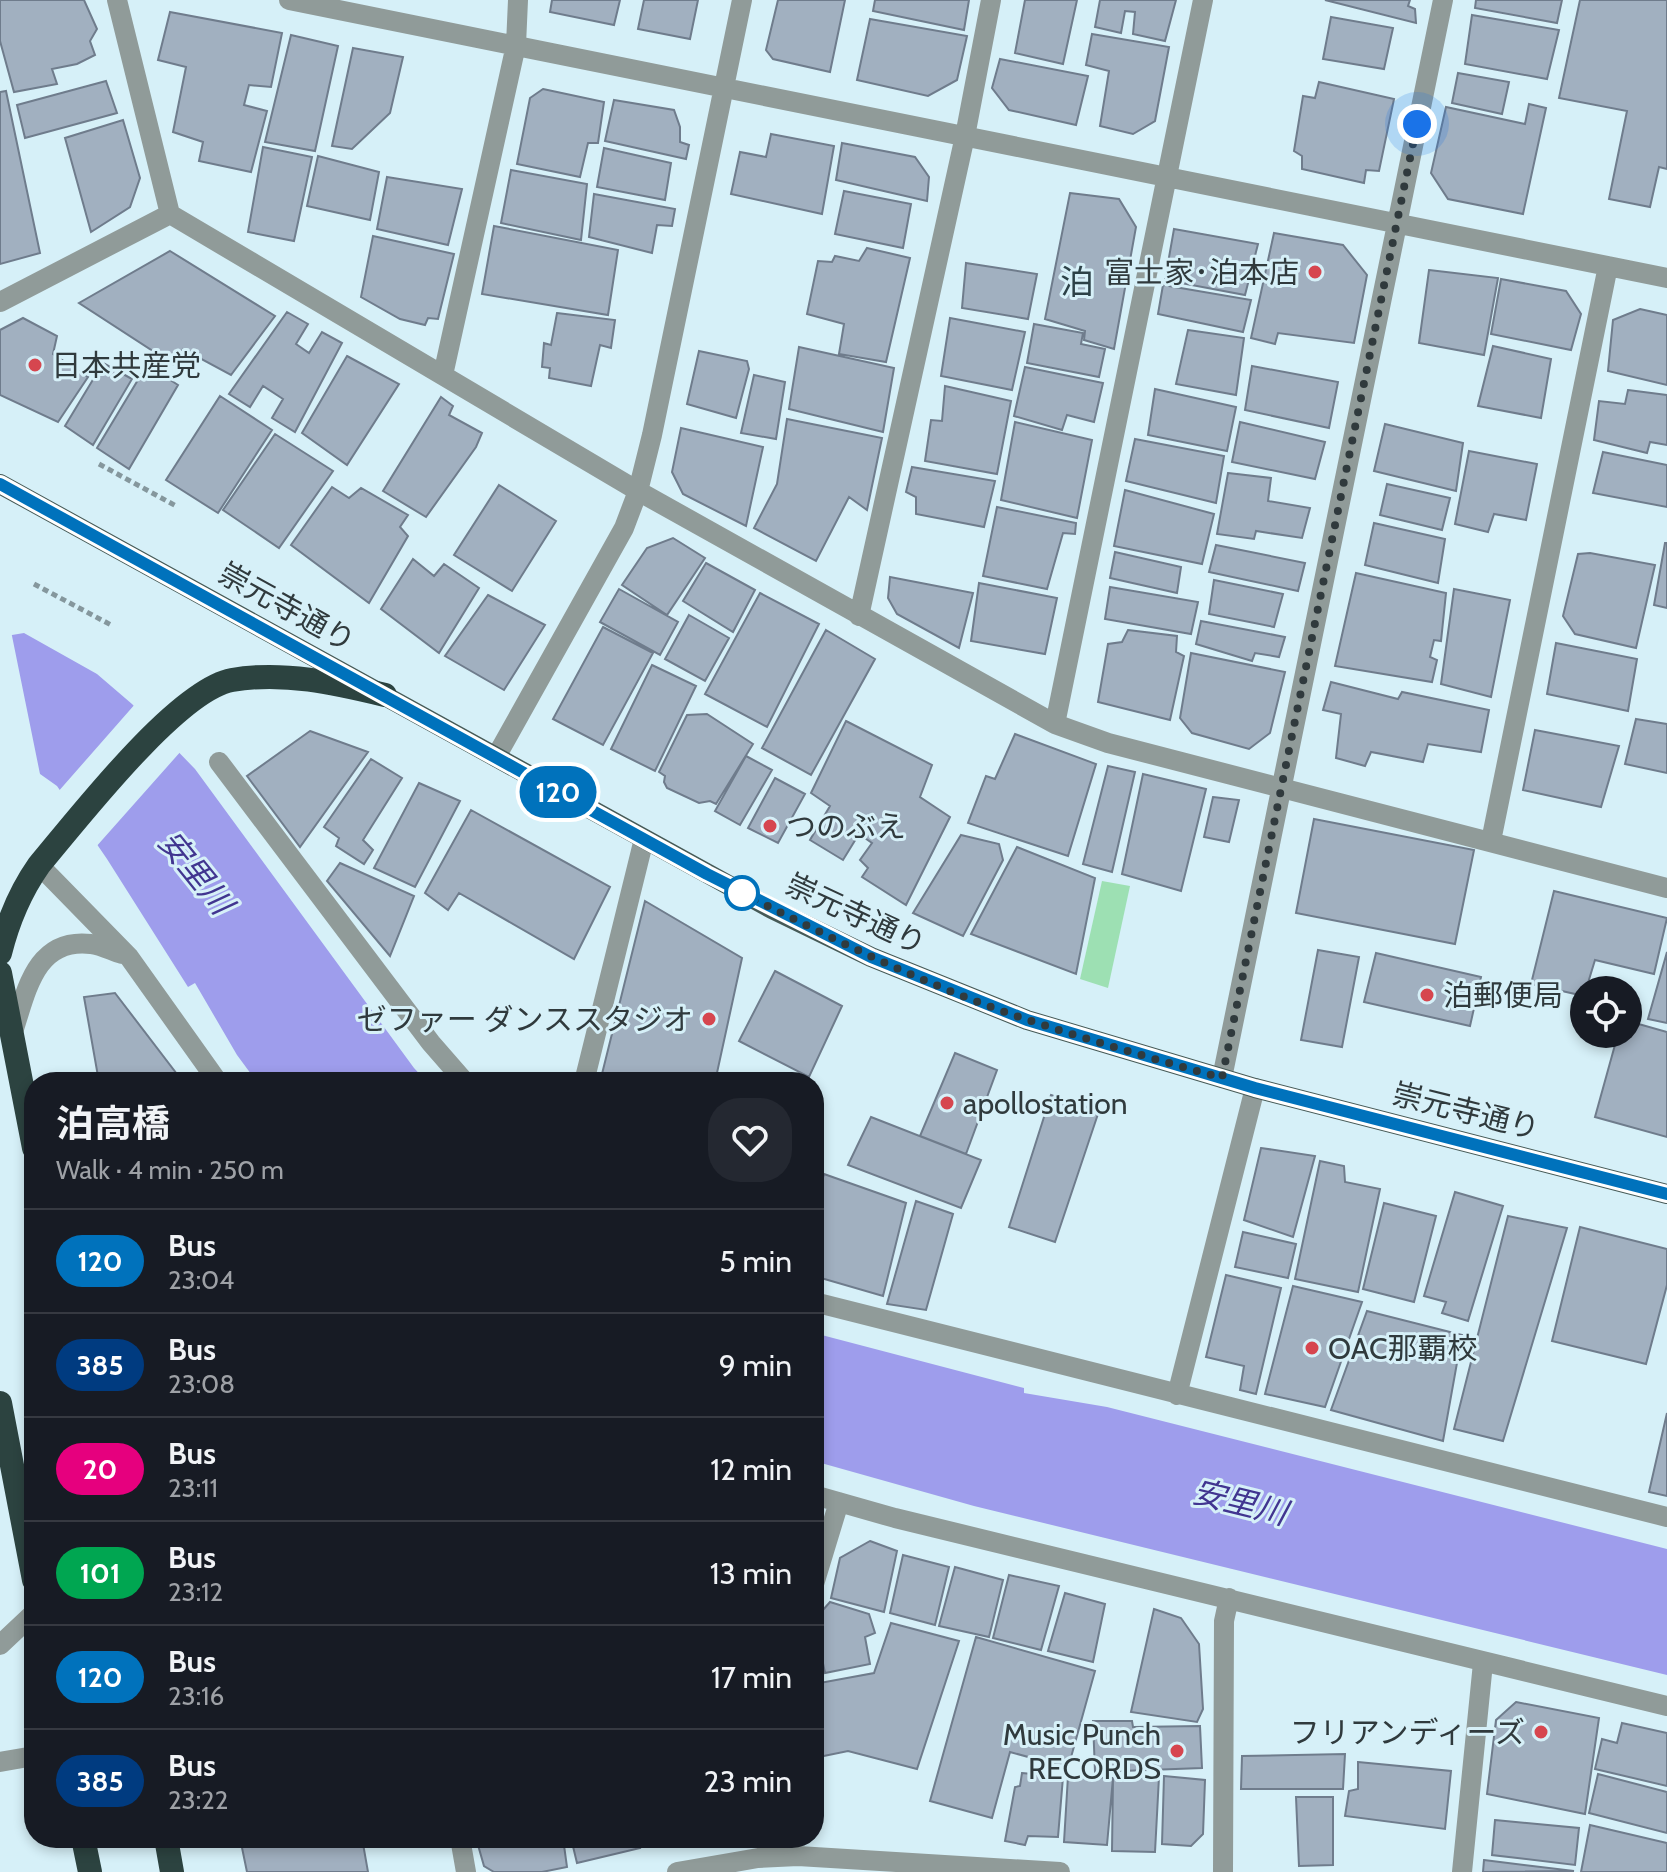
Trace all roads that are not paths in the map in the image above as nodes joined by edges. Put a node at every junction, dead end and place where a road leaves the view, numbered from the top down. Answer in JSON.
{"nodes":[{"id":1,"x":117,"y":0,"type":"edge"},
{"id":2,"x":289,"y":0,"type":"edge"},
{"id":3,"x":518,"y":0,"type":"edge"},
{"id":4,"x":742,"y":0,"type":"edge"},
{"id":5,"x":991,"y":0,"type":"edge"},
{"id":6,"x":1203,"y":0,"type":"edge"},
{"id":7,"x":1443,"y":0,"type":"edge"},
{"id":8,"x":314,"y":2,"type":"edge"},
{"id":9,"x":516,"y":45,"type":"junction"},
{"id":10,"x":725,"y":89,"type":"junction"},
{"id":11,"x":965,"y":136,"type":"junction"},
{"id":12,"x":1167,"y":176,"type":"junction"},
{"id":13,"x":170,"y":214,"type":"junction"},
{"id":14,"x":1397,"y":223,"type":"junction"},
{"id":15,"x":1608,"y":266,"type":"junction"},
{"id":16,"x":1667,"y":278,"type":"edge"},
{"id":17,"x":0,"y":302,"type":"edge"},
{"id":18,"x":443,"y":375,"type":"junction"},
{"id":19,"x":0,"y":484,"type":"edge"},
{"id":20,"x":638,"y":491,"type":"junction"},
{"id":21,"x":859,"y":616,"type":"junction"},
{"id":22,"x":385,"y":695,"type":"junction"},
{"id":23,"x":1055,"y":724,"type":"junction"},
{"id":24,"x":496,"y":757,"type":"junction"},
{"id":25,"x":219,"y":762,"type":"dead end"},
{"id":26,"x":1282,"y":789,"type":"junction"},
{"id":27,"x":644,"y":839,"type":"junction"},
{"id":28,"x":1491,"y":841,"type":"junction"},
{"id":29,"x":39,"y":865,"type":"junction"},
{"id":30,"x":1667,"y":888,"type":"edge"},
{"id":31,"x":0,"y":953,"type":"edge"},
{"id":32,"x":129,"y":957,"type":"junction"},
{"id":33,"x":0,"y":973,"type":"edge"},
{"id":34,"x":12,"y":1035,"type":"junction"},
{"id":35,"x":211,"y":1072,"type":"edge"},
{"id":36,"x":456,"y":1072,"type":"edge"},
{"id":37,"x":586,"y":1072,"type":"edge"},
{"id":38,"x":1222,"y":1078,"type":"junction"},
{"id":39,"x":1255,"y":1088,"type":"junction"},
{"id":40,"x":24,"y":1097,"type":"edge"},
{"id":41,"x":1667,"y":1194,"type":"edge"},
{"id":42,"x":824,"y":1305,"type":"edge"},
{"id":43,"x":1177,"y":1395,"type":"junction"},
{"id":44,"x":0,"y":1403,"type":"edge"},
{"id":45,"x":824,"y":1498,"type":"edge"},
{"id":46,"x":839,"y":1502,"type":"junction"},
{"id":47,"x":1667,"y":1517,"type":"edge"},
{"id":48,"x":24,"y":1528,"type":"edge"},
{"id":49,"x":824,"y":1551,"type":"edge"},
{"id":50,"x":1229,"y":1598,"type":"junction"},
{"id":51,"x":24,"y":1622,"type":"edge"},
{"id":52,"x":0,"y":1645,"type":"edge"},
{"id":53,"x":1483,"y":1663,"type":"junction"},
{"id":54,"x":1667,"y":1706,"type":"edge"},
{"id":55,"x":24,"y":1758,"type":"edge"},
{"id":56,"x":0,"y":1762,"type":"edge"},
{"id":57,"x":85,"y":1848,"type":"edge"},
{"id":58,"x":168,"y":1848,"type":"edge"},
{"id":59,"x":462,"y":1848,"type":"edge"},
{"id":60,"x":759,"y":1865,"type":"edge"},
{"id":61,"x":90,"y":1872,"type":"edge"},
{"id":62,"x":172,"y":1872,"type":"edge"},
{"id":63,"x":466,"y":1872,"type":"edge"},
{"id":64,"x":677,"y":1872,"type":"edge"},
{"id":65,"x":1060,"y":1872,"type":"edge"},
{"id":66,"x":1223,"y":1872,"type":"edge"},
{"id":67,"x":1462,"y":1872,"type":"edge"}],
"edges":[{"from":1,"to":13,"type":"street"},
{"from":2,"to":8,"type":"street"},
{"from":3,"to":9,"type":"street"},
{"from":4,"to":10,"type":"street"},
{"from":5,"to":11,"type":"street"},
{"from":6,"to":12,"type":"street"},
{"from":7,"to":14,"type":"street"},
{"from":8,"to":9,"type":"street"},
{"from":9,"to":10,"type":"street"},
{"from":9,"to":18,"type":"street"},
{"from":10,"to":11,"type":"street"},
{"from":10,"to":20,"type":"street"},
{"from":11,"to":12,"type":"street"},
{"from":11,"to":21,"type":"street"},
{"from":12,"to":14,"type":"street"},
{"from":12,"to":23,"type":"street"},
{"from":13,"to":17,"type":"street"},
{"from":13,"to":18,"type":"street"},
{"from":14,"to":15,"type":"street"},
{"from":14,"to":26,"type":"street"},
{"from":15,"to":16,"type":"street"},
{"from":15,"to":28,"type":"street"},
{"from":18,"to":20,"type":"street"},
{"from":19,"to":22,"type":"main road","name":"崇元寺通り"},
{"from":20,"to":21,"type":"street"},
{"from":20,"to":24,"type":"street"},
{"from":21,"to":23,"type":"street"},
{"from":22,"to":24,"type":"main road","name":"崇元寺通り"},
{"from":22,"to":29,"type":"highway"},
{"from":23,"to":26,"type":"street"},
{"from":24,"to":27,"type":"main road","name":"崇元寺通り"},
{"from":25,"to":36,"type":"street"},
{"from":26,"to":28,"type":"street"},
{"from":26,"to":38,"type":"street"},
{"from":27,"to":37,"type":"street"},
{"from":27,"to":38,"type":"main road","name":"崇元寺通り"},
{"from":28,"to":30,"type":"street"},
{"from":29,"to":31,"type":"highway"},
{"from":29,"to":32,"type":"street"},
{"from":32,"to":34,"type":"street"},
{"from":32,"to":35,"type":"street"},
{"from":33,"to":34,"type":"highway"},
{"from":34,"to":40,"type":"highway"},
{"from":38,"to":39,"type":"main road","name":"崇元寺通り"},
{"from":39,"to":41,"type":"main road","name":"崇元寺通り"},
{"from":39,"to":43,"type":"street"},
{"from":42,"to":43,"type":"street"},
{"from":43,"to":47,"type":"street"},
{"from":44,"to":48,"type":"highway"},
{"from":45,"to":46,"type":"street"},
{"from":46,"to":49,"type":"street"},
{"from":46,"to":50,"type":"street"},
{"from":50,"to":53,"type":"street"},
{"from":50,"to":66,"type":"street"},
{"from":51,"to":52,"type":"street"},
{"from":53,"to":54,"type":"street"},
{"from":53,"to":67,"type":"street"},
{"from":55,"to":56,"type":"street"},
{"from":57,"to":61,"type":"highway"},
{"from":58,"to":62,"type":"highway"},
{"from":59,"to":63,"type":"street"},
{"from":60,"to":64,"type":"street"},
{"from":60,"to":65,"type":"street"}]}
